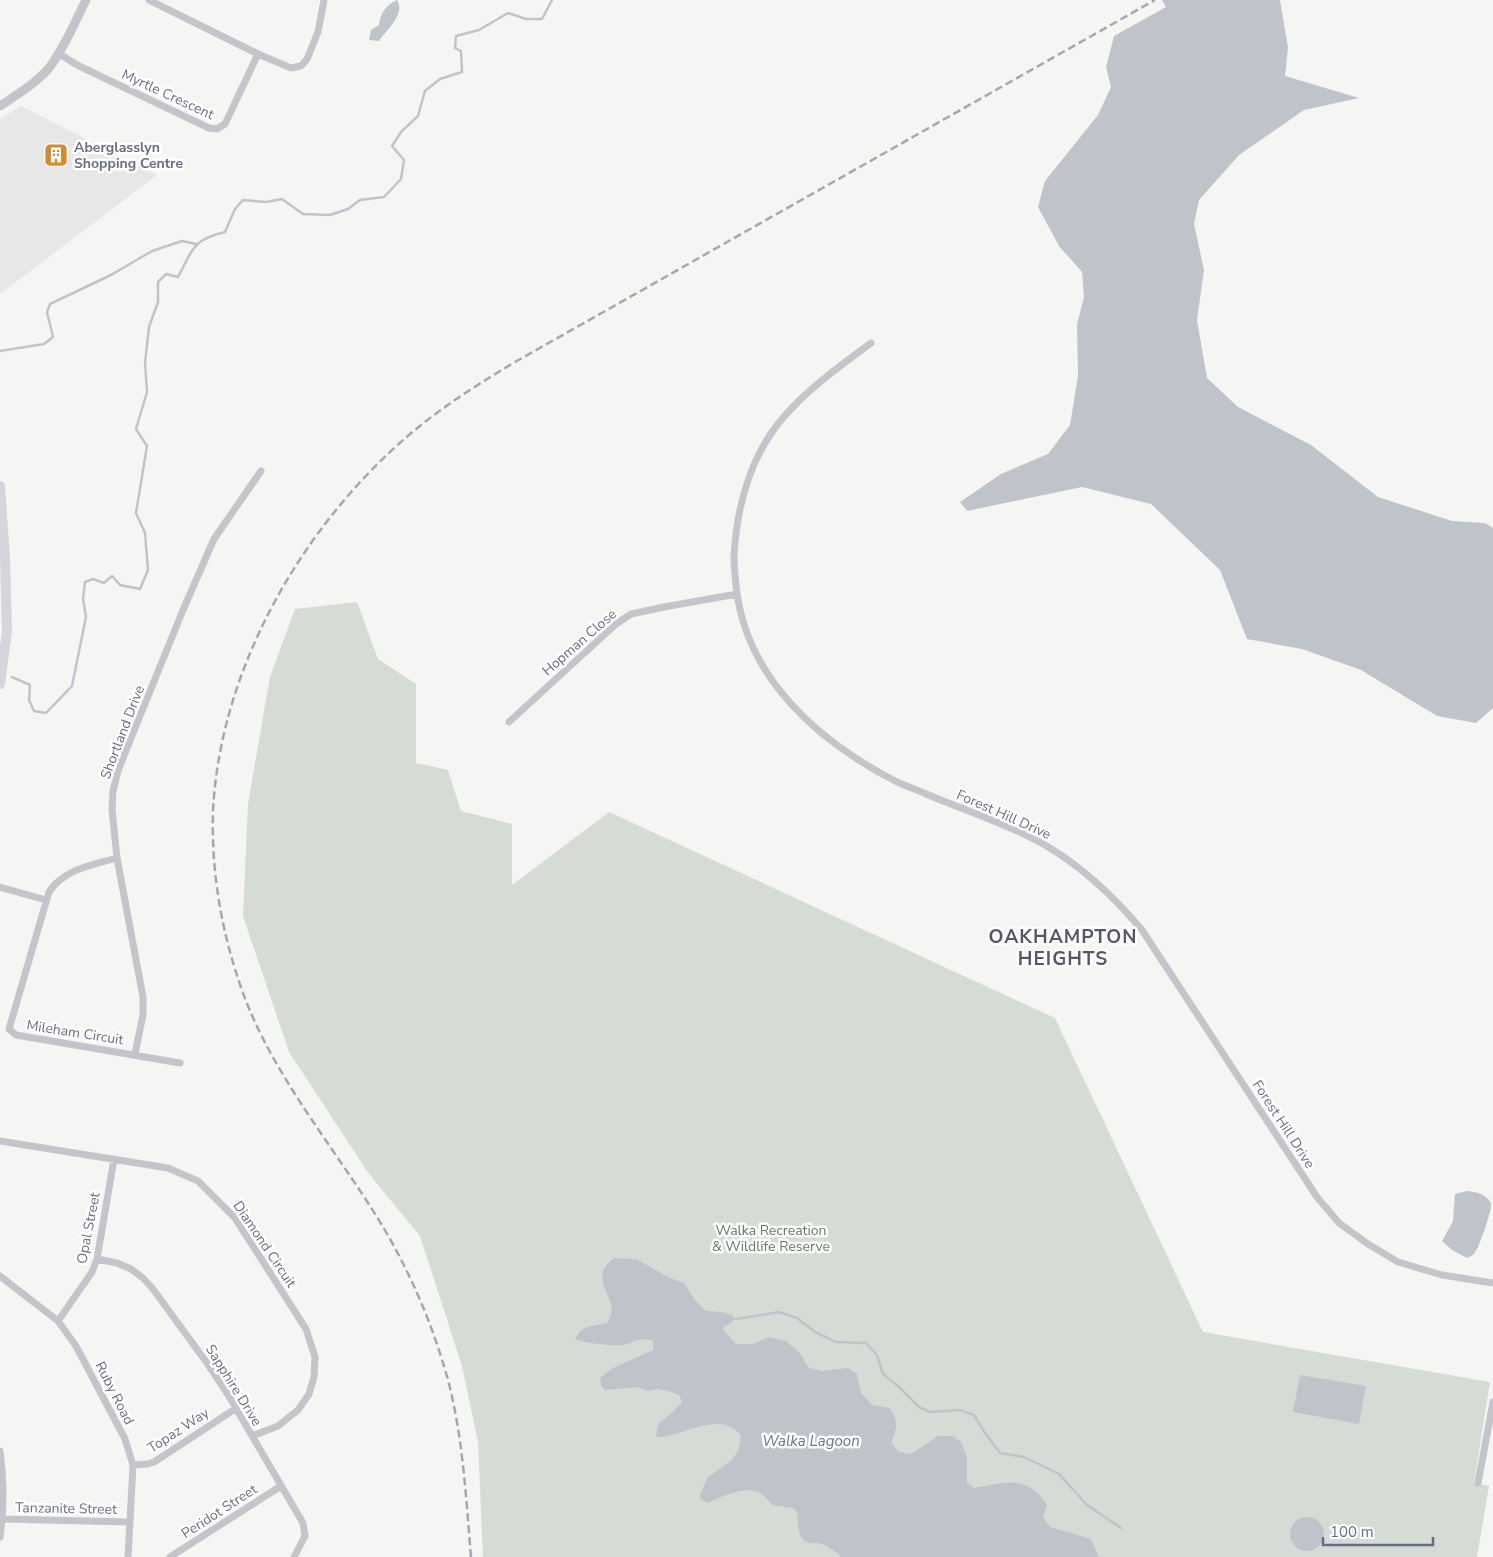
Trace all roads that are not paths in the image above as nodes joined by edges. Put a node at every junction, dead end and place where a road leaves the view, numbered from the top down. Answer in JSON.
{"nodes":[{"id":1,"x":86,"y":0,"type":"edge"},
{"id":2,"x":149,"y":0,"type":"edge"},
{"id":3,"x":324,"y":0,"type":"edge"},
{"id":4,"x":58,"y":53,"type":"junction"},
{"id":5,"x":258,"y":54,"type":"junction"},
{"id":6,"x":0,"y":106,"type":"edge"},
{"id":7,"x":871,"y":342,"type":"dead end"},
{"id":8,"x":261,"y":471,"type":"dead end"},
{"id":9,"x":0,"y":486,"type":"edge"},
{"id":10,"x":737,"y":594,"type":"junction"},
{"id":11,"x":0,"y":684,"type":"edge"},
{"id":12,"x":509,"y":722,"type":"dead end"},
{"id":13,"x":117,"y":858,"type":"junction"},
{"id":14,"x":0,"y":887,"type":"edge"},
{"id":15,"x":46,"y":900,"type":"junction"},
{"id":16,"x":135,"y":1054,"type":"junction"},
{"id":17,"x":180,"y":1063,"type":"dead end"},
{"id":18,"x":0,"y":1141,"type":"edge"},
{"id":19,"x":114,"y":1159,"type":"junction"},
{"id":20,"x":97,"y":1259,"type":"junction"},
{"id":21,"x":0,"y":1276,"type":"edge"},
{"id":22,"x":1493,"y":1283,"type":"edge"},
{"id":23,"x":58,"y":1321,"type":"junction"},
{"id":24,"x":1493,"y":1402,"type":"edge"},
{"id":25,"x":235,"y":1409,"type":"junction"},
{"id":26,"x":252,"y":1436,"type":"junction"},
{"id":27,"x":0,"y":1450,"type":"edge"},
{"id":28,"x":132,"y":1465,"type":"junction"},
{"id":29,"x":1478,"y":1483,"type":"dead end"},
{"id":30,"x":281,"y":1486,"type":"junction"},
{"id":31,"x":3,"y":1519,"type":"junction"},
{"id":32,"x":129,"y":1522,"type":"junction"},
{"id":33,"x":0,"y":1538,"type":"edge"},
{"id":34,"x":128,"y":1557,"type":"edge"},
{"id":35,"x":170,"y":1557,"type":"edge"},
{"id":36,"x":294,"y":1557,"type":"edge"}],
"edges":[{"from":1,"to":4,"type":"street"},
{"from":2,"to":5,"type":"street"},
{"from":3,"to":5,"type":"street"},
{"from":4,"to":5,"type":"street","name":"Myrtle Crescent"},
{"from":4,"to":6,"type":"street"},
{"from":7,"to":10,"type":"street","name":"Forest Hill Drive"},
{"from":8,"to":13,"type":"street","name":"Shortland Drive"},
{"from":9,"to":11,"type":"main road"},
{"from":10,"to":12,"type":"street","name":"Hopman Close"},
{"from":10,"to":22,"type":"street","name":"Forest Hill Drive"},
{"from":13,"to":15,"type":"street","name":"Mileham Circuit"},
{"from":13,"to":16,"type":"street","name":"Shortland Drive"},
{"from":14,"to":15,"type":"street"},
{"from":15,"to":16,"type":"street","name":"Mileham Circuit"},
{"from":16,"to":17,"type":"street","name":"Mileham Circuit"},
{"from":18,"to":19,"type":"street","name":"Diamond Circuit"},
{"from":19,"to":20,"type":"street","name":"Opal Street"},
{"from":19,"to":26,"type":"street","name":"Diamond Circuit"},
{"from":20,"to":23,"type":"street","name":"Opal Street"},
{"from":20,"to":25,"type":"street","name":"Sapphire Drive"},
{"from":21,"to":23,"type":"street","name":"Ruby Road"},
{"from":23,"to":28,"type":"street","name":"Ruby Road"},
{"from":24,"to":29,"type":"street"},
{"from":25,"to":26,"type":"street","name":"Sapphire Drive"},
{"from":25,"to":28,"type":"street","name":"Topaz Way"},
{"from":26,"to":30,"type":"street","name":"Sapphire Drive"},
{"from":27,"to":31,"type":"street"},
{"from":28,"to":32,"type":"street","name":"Ruby Road"},
{"from":30,"to":35,"type":"street","name":"Peridot Street"},
{"from":30,"to":36,"type":"street","name":"Sapphire Drive"},
{"from":31,"to":32,"type":"street","name":"Tanzanite Street"},
{"from":31,"to":33,"type":"street"},
{"from":32,"to":34,"type":"street","name":"Ruby Road"}]}
